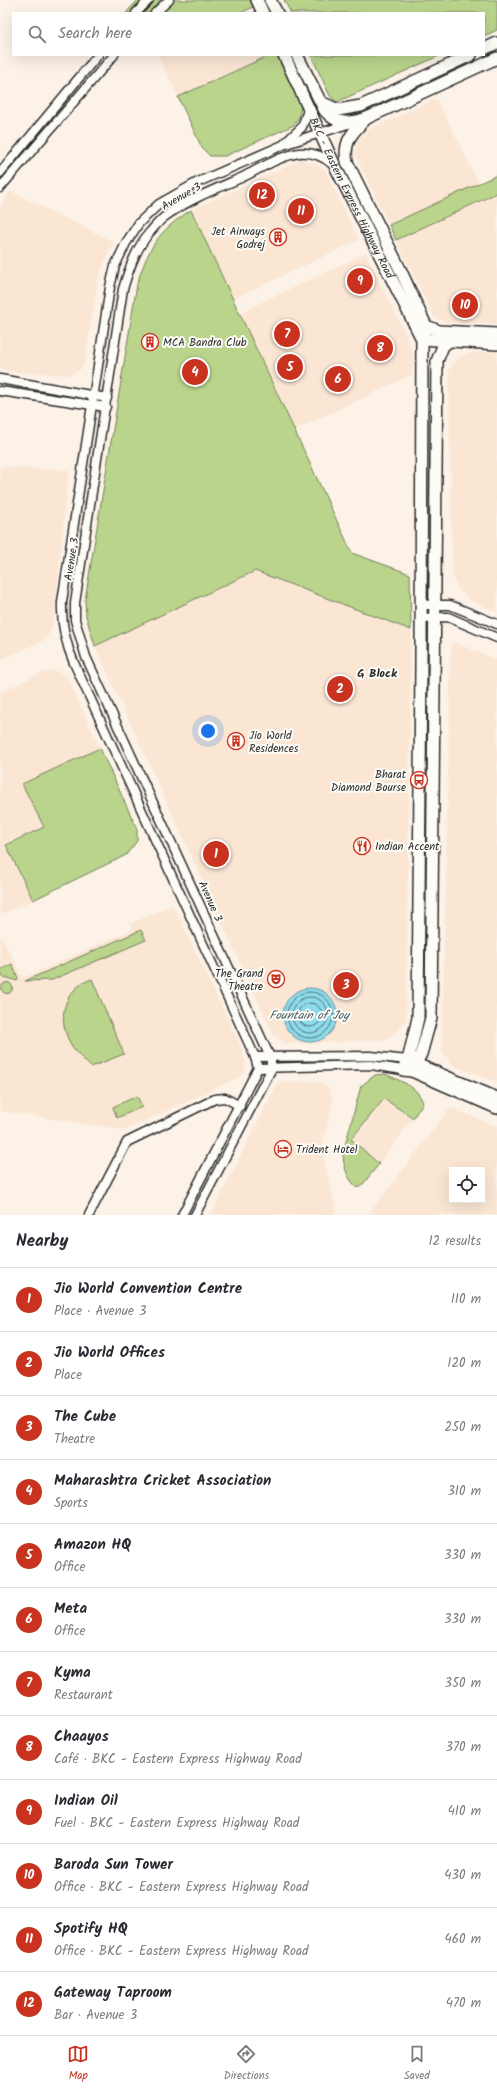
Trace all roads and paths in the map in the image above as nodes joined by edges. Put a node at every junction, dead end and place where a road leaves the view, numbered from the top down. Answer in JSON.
{"nodes":[{"id":1,"x":149,"y":0,"type":"edge"},
{"id":2,"x":169,"y":0,"type":"edge"},
{"id":3,"x":257,"y":0,"type":"edge"},
{"id":4,"x":270,"y":0,"type":"edge"},
{"id":5,"x":137,"y":12,"type":"edge"},
{"id":6,"x":156,"y":12,"type":"edge"},
{"id":7,"x":263,"y":12,"type":"edge"},
{"id":8,"x":276,"y":12,"type":"edge"},
{"id":9,"x":497,"y":43,"type":"edge"},
{"id":10,"x":485,"y":49,"type":"edge"},
{"id":11,"x":97,"y":56,"type":"edge"},
{"id":12,"x":113,"y":56,"type":"edge"},
{"id":13,"x":284,"y":56,"type":"edge"},
{"id":14,"x":297,"y":56,"type":"edge"},
{"id":15,"x":469,"y":56,"type":"edge"},
{"id":16,"x":497,"y":58,"type":"edge"},
{"id":17,"x":320,"y":102,"type":"junction"},
{"id":18,"x":309,"y":107,"type":"junction"},
{"id":19,"x":367,"y":118,"type":"junction"},
{"id":20,"x":352,"y":123,"type":"junction"},
{"id":21,"x":320,"y":134,"type":"junction"},
{"id":22,"x":283,"y":145,"type":"junction"},
{"id":23,"x":336,"y":168,"type":"junction"},
{"id":24,"x":0,"y":173,"type":"edge"},
{"id":25,"x":0,"y":188,"type":"edge"},
{"id":26,"x":108,"y":298,"type":"junction"},
{"id":27,"x":122,"y":300,"type":"junction"},
{"id":28,"x":426,"y":326,"type":"junction"},
{"id":29,"x":497,"y":334,"type":"edge"},
{"id":30,"x":422,"y":339,"type":"junction"},
{"id":31,"x":449,"y":341,"type":"junction"},
{"id":32,"x":497,"y":344,"type":"edge"},
{"id":33,"x":0,"y":379,"type":"edge"},
{"id":34,"x":0,"y":391,"type":"edge"},
{"id":35,"x":93,"y":396,"type":"junction"},
{"id":36,"x":107,"y":398,"type":"junction"},
{"id":37,"x":92,"y":405,"type":"junction"},
{"id":38,"x":106,"y":407,"type":"junction"},
{"id":39,"x":421,"y":605,"type":"junction"},
{"id":40,"x":434,"y":605,"type":"junction"},
{"id":41,"x":434,"y":617,"type":"junction"},
{"id":42,"x":421,"y":618,"type":"junction"},
{"id":43,"x":497,"y":624,"type":"edge"},
{"id":44,"x":497,"y":638,"type":"edge"},
{"id":45,"x":255,"y":1057,"type":"junction"},
{"id":46,"x":270,"y":1057,"type":"junction"},
{"id":47,"x":409,"y":1066,"type":"junction"},
{"id":48,"x":258,"y":1068,"type":"junction"},
{"id":49,"x":272,"y":1068,"type":"junction"},
{"id":50,"x":497,"y":1098,"type":"edge"},
{"id":51,"x":240,"y":1106,"type":"junction"},
{"id":52,"x":497,"y":1108,"type":"edge"},
{"id":53,"x":89,"y":1215,"type":"edge"},
{"id":54,"x":182,"y":1215,"type":"edge"},
{"id":55,"x":194,"y":1215,"type":"edge"}],
"edges":[{"from":1,"to":5,"type":"street"},
{"from":2,"to":6,"type":"street"},
{"from":3,"to":7,"type":"main road"},
{"from":4,"to":8,"type":"main road"},
{"from":9,"to":10,"type":"main road"},
{"from":11,"to":24,"type":"street"},
{"from":12,"to":25,"type":"street"},
{"from":13,"to":18,"type":"main road","name":"BKC - Eastern Express Highway Road"},
{"from":14,"to":17,"type":"main road","name":"BKC - Eastern Express Highway Road"},
{"from":15,"to":17,"type":"main road"},
{"from":16,"to":19,"type":"main road"},
{"from":17,"to":20,"type":"main road","name":"BKC - Eastern Express Highway Road"},
{"from":18,"to":21,"type":"main road","name":"BKC - Eastern Express Highway Road"},
{"from":18,"to":22,"type":"street"},
{"from":19,"to":20,"type":"main road"},
{"from":19,"to":28,"type":"main road"},
{"from":20,"to":21,"type":"street"},
{"from":21,"to":22,"type":"street"},
{"from":21,"to":23,"type":"main road","name":"BKC - Eastern Express Highway Road"},
{"from":22,"to":26,"type":"street","name":"Avenue 3"},
{"from":23,"to":27,"type":"street","name":"Avenue 3"},
{"from":23,"to":30,"type":"main road","name":"BKC - Eastern Express Highway Road"},
{"from":26,"to":27,"type":"street"},
{"from":26,"to":35,"type":"street","name":"Avenue 3"},
{"from":27,"to":36,"type":"street","name":"Avenue 3"},
{"from":28,"to":29,"type":"main road"},
{"from":28,"to":30,"type":"main road"},
{"from":30,"to":31,"type":"main road"},
{"from":30,"to":39,"type":"main road"},
{"from":31,"to":32,"type":"main road"},
{"from":31,"to":40,"type":"main road"},
{"from":33,"to":35,"type":"street"},
{"from":34,"to":37,"type":"street"},
{"from":35,"to":36,"type":"street"},
{"from":35,"to":37,"type":"street","name":"Avenue 3"},
{"from":36,"to":38,"type":"street","name":"Avenue 3"},
{"from":37,"to":38,"type":"street"},
{"from":37,"to":45,"type":"street","name":"Avenue 3"},
{"from":38,"to":46,"type":"street","name":"Avenue 3"},
{"from":39,"to":40,"type":"street"},
{"from":39,"to":42,"type":"main road"},
{"from":40,"to":41,"type":"main road"},
{"from":40,"to":43,"type":"street"},
{"from":41,"to":42,"type":"street"},
{"from":41,"to":44,"type":"street"},
{"from":41,"to":47,"type":"main road"},
{"from":42,"to":47,"type":"main road"},
{"from":45,"to":46,"type":"street"},
{"from":45,"to":48,"type":"street","name":"Avenue 3"},
{"from":46,"to":47,"type":"street"},
{"from":46,"to":49,"type":"street","name":"Avenue 3"},
{"from":47,"to":49,"type":"street"},
{"from":47,"to":50,"type":"main road"},
{"from":47,"to":52,"type":"main road"},
{"from":48,"to":49,"type":"street"},
{"from":48,"to":51,"type":"street"},
{"from":49,"to":55,"type":"street"},
{"from":51,"to":53,"type":"street"},
{"from":51,"to":54,"type":"street"}]}
